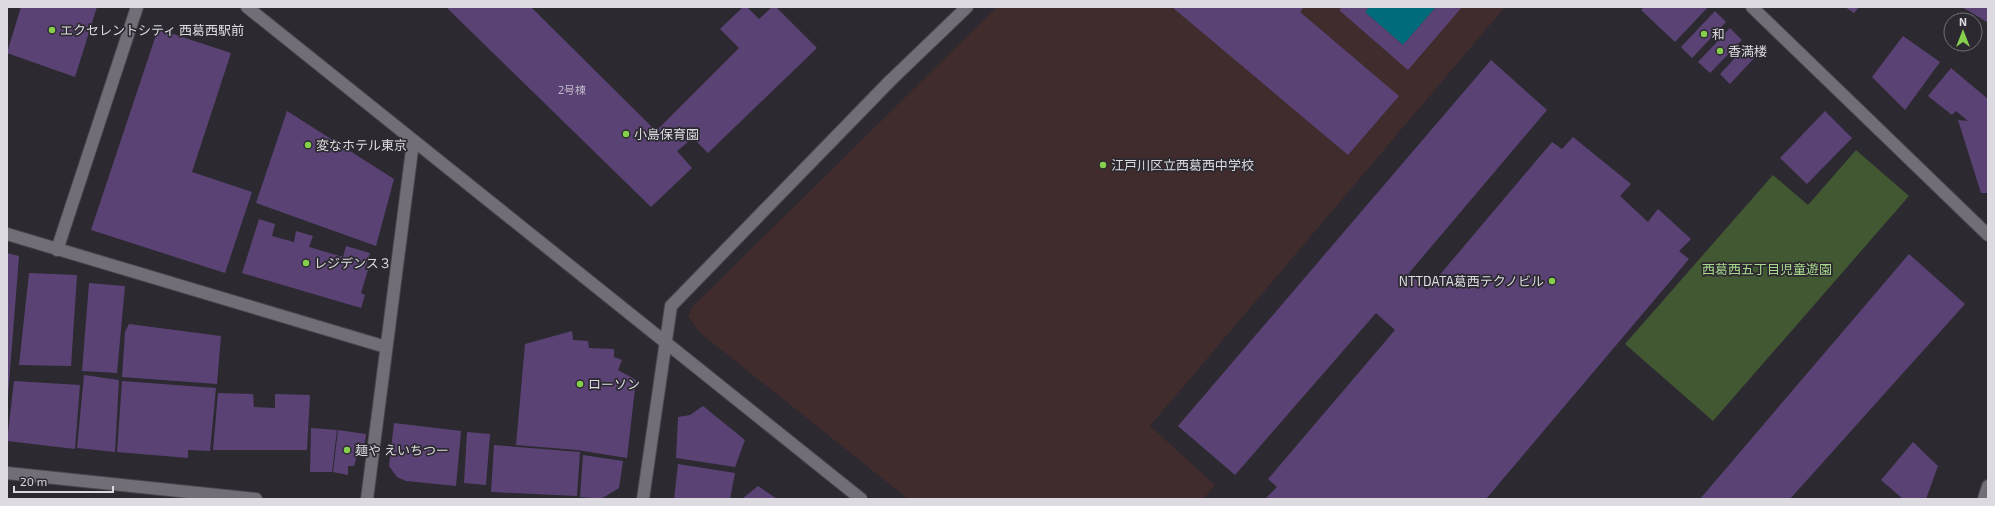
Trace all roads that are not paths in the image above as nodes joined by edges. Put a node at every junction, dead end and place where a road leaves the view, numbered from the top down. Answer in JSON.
{"nodes":[{"id":1,"x":137,"y":7,"type":"edge"},
{"id":2,"x":247,"y":7,"type":"edge"},
{"id":3,"x":967,"y":7,"type":"edge"},
{"id":4,"x":1752,"y":7,"type":"edge"},
{"id":5,"x":413,"y":142,"type":"junction"},
{"id":6,"x":7,"y":234,"type":"edge"},
{"id":7,"x":1988,"y":235,"type":"edge"},
{"id":8,"x":58,"y":250,"type":"junction"},
{"id":9,"x":667,"y":344,"type":"junction"},
{"id":10,"x":386,"y":347,"type":"junction"},
{"id":11,"x":7,"y":473,"type":"edge"},
{"id":12,"x":1988,"y":486,"type":"edge"},
{"id":13,"x":256,"y":499,"type":"edge"},
{"id":14,"x":367,"y":499,"type":"edge"},
{"id":15,"x":643,"y":499,"type":"edge"},
{"id":16,"x":861,"y":499,"type":"edge"},
{"id":17,"x":1984,"y":499,"type":"edge"}],
"edges":[{"from":1,"to":8,"type":"street"},
{"from":2,"to":5,"type":"street"},
{"from":3,"to":9,"type":"street"},
{"from":4,"to":7,"type":"street"},
{"from":5,"to":9,"type":"street"},
{"from":5,"to":10,"type":"street"},
{"from":6,"to":8,"type":"street"},
{"from":8,"to":10,"type":"street"},
{"from":9,"to":15,"type":"street"},
{"from":9,"to":16,"type":"street"},
{"from":10,"to":14,"type":"street"},
{"from":11,"to":13,"type":"street"},
{"from":12,"to":17,"type":"street"}]}
